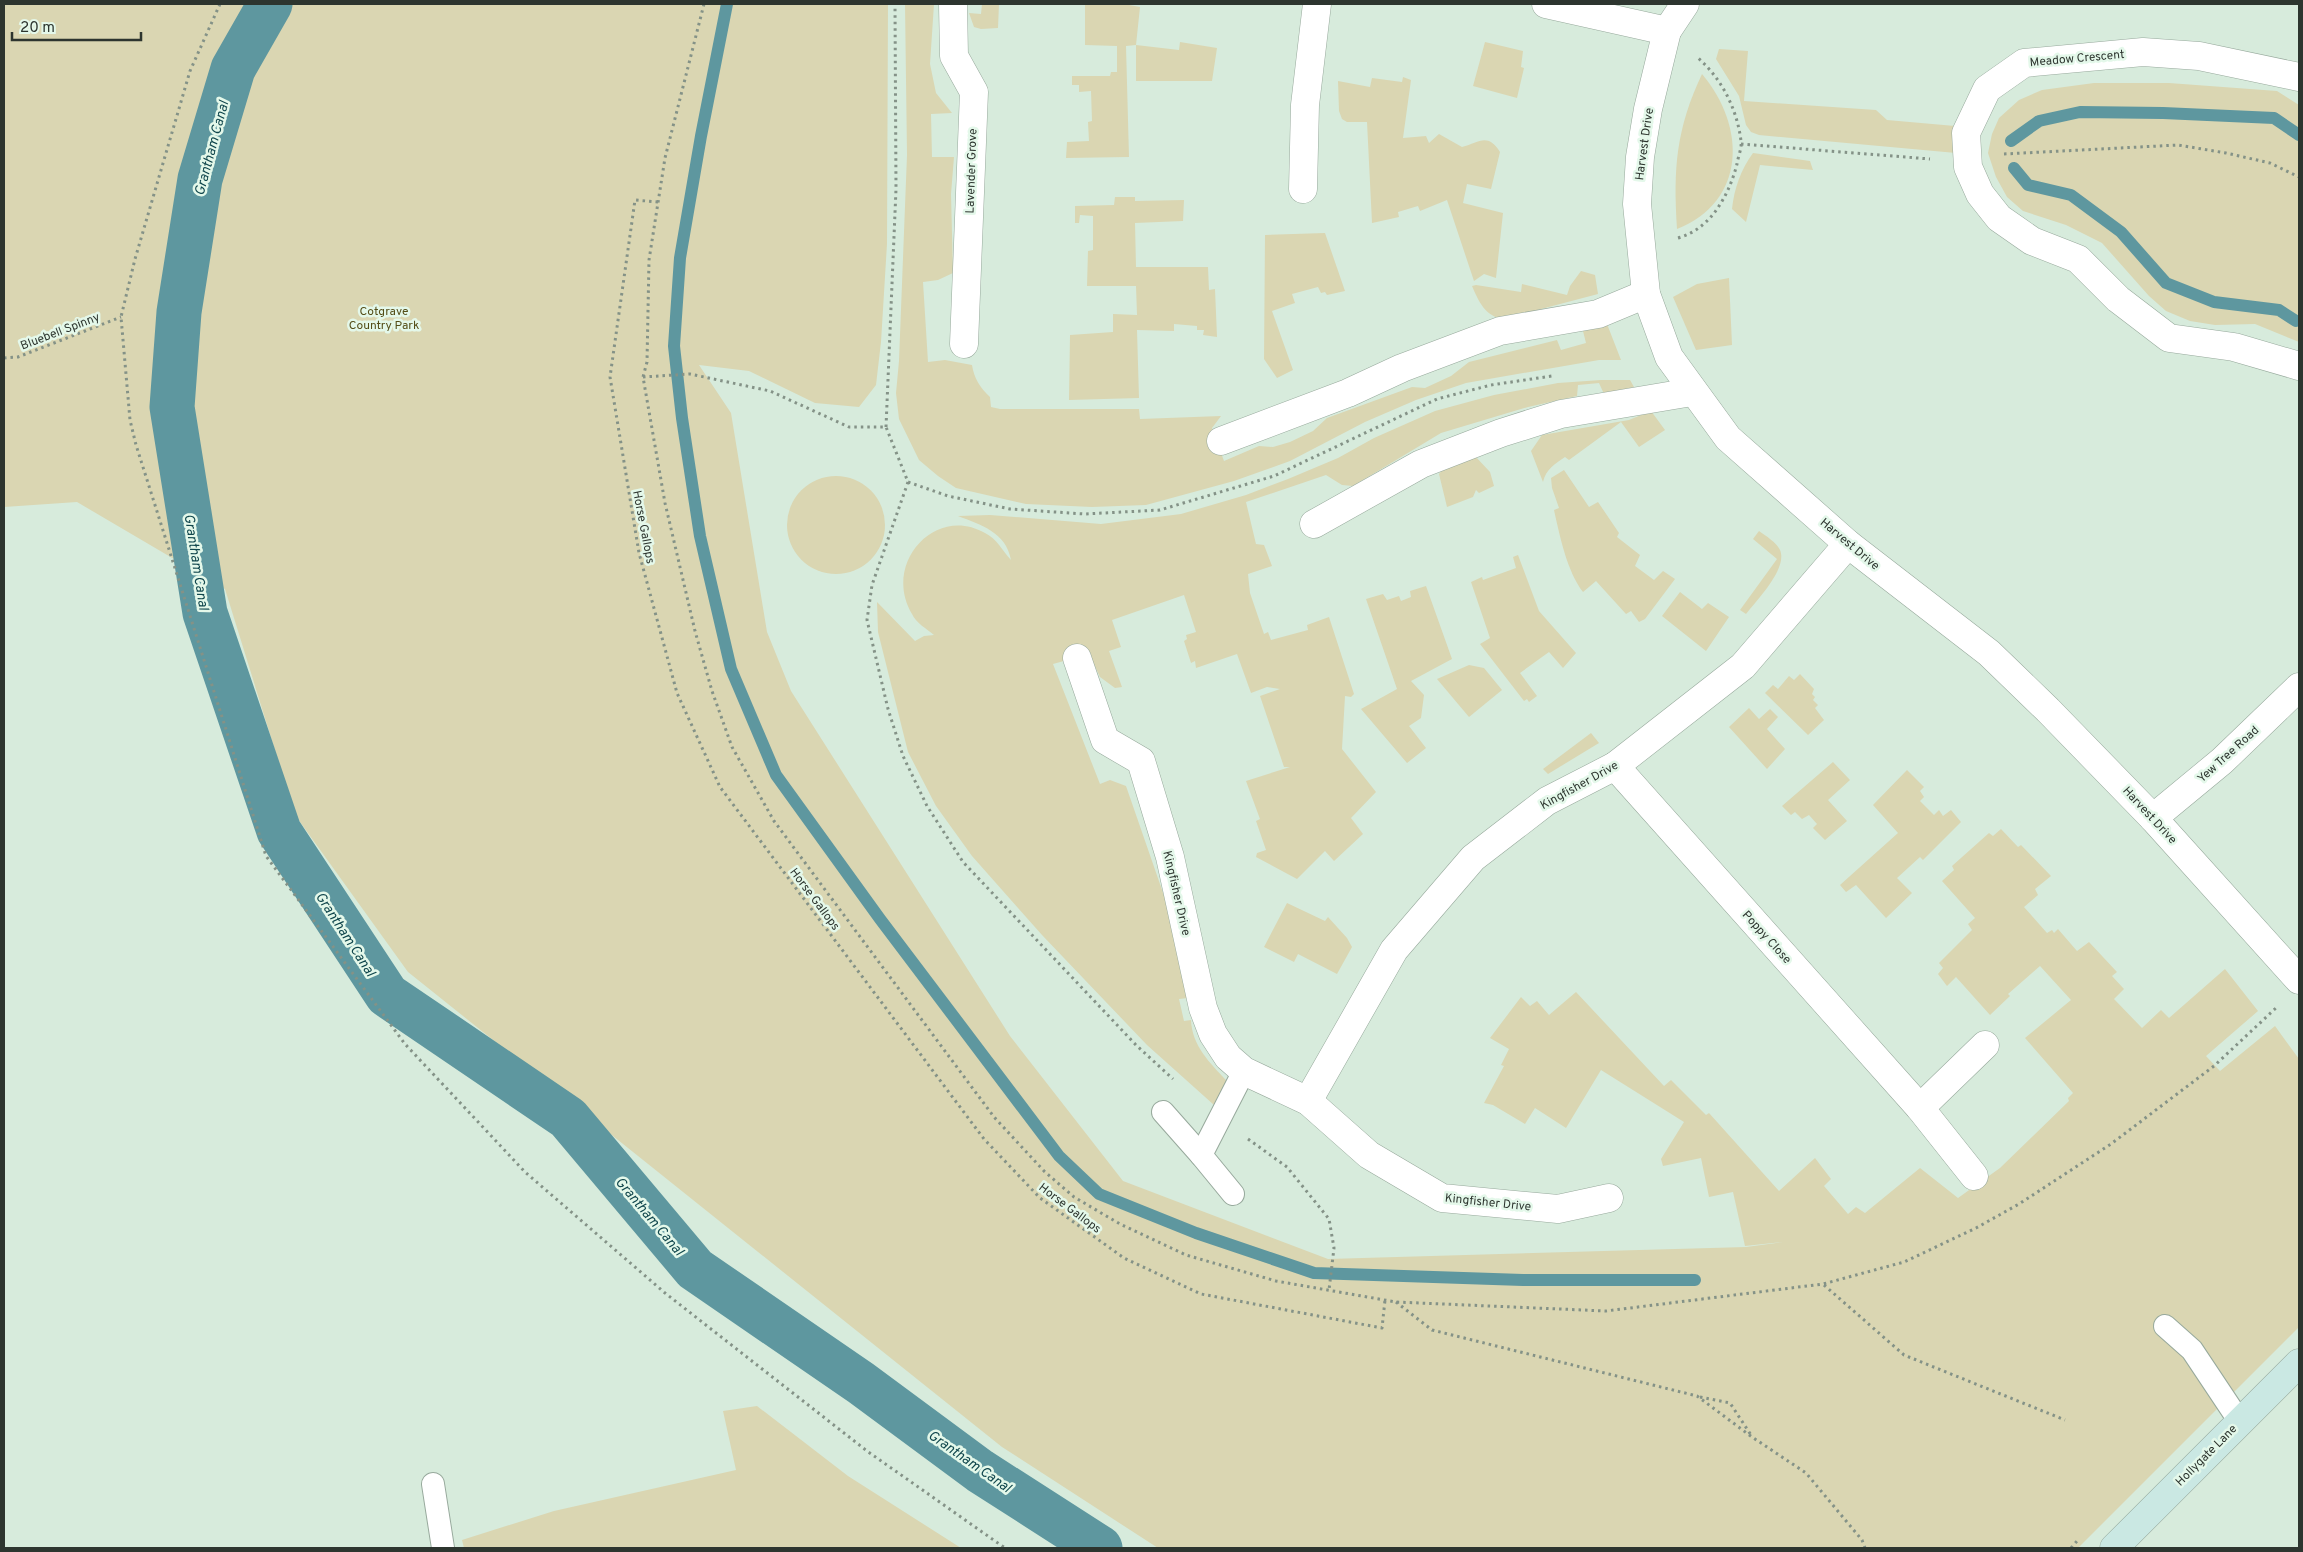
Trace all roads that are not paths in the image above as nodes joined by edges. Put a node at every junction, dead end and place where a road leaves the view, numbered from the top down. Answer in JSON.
{"nodes":[{"id":1,"x":953,"y":4,"type":"edge"},
{"id":2,"x":1317,"y":4,"type":"edge"},
{"id":3,"x":1546,"y":4,"type":"edge"},
{"id":4,"x":1685,"y":4,"type":"edge"},
{"id":5,"x":1667,"y":31,"type":"junction"},
{"id":6,"x":2299,"y":77,"type":"edge"},
{"id":7,"x":1303,"y":189,"type":"dead end"},
{"id":8,"x":1646,"y":294,"type":"junction"},
{"id":9,"x":964,"y":344,"type":"dead end"},
{"id":10,"x":2299,"y":366,"type":"edge"},
{"id":11,"x":1692,"y":392,"type":"junction"},
{"id":12,"x":1221,"y":442,"type":"dead end"},
{"id":13,"x":1314,"y":524,"type":"dead end"},
{"id":14,"x":1848,"y":544,"type":"junction"},
{"id":15,"x":1077,"y":658,"type":"dead end"},
{"id":16,"x":2299,"y":687,"type":"edge"},
{"id":17,"x":1615,"y":766,"type":"junction"},
{"id":18,"x":2153,"y":818,"type":"junction"},
{"id":19,"x":2299,"y":980,"type":"edge"},
{"id":20,"x":1985,"y":1045,"type":"dead end"},
{"id":21,"x":1244,"y":1071,"type":"junction"},
{"id":22,"x":1308,"y":1101,"type":"junction"},
{"id":23,"x":1920,"y":1108,"type":"junction"},
{"id":24,"x":1163,"y":1112,"type":"dead end"},
{"id":25,"x":1201,"y":1155,"type":"junction"},
{"id":26,"x":1974,"y":1176,"type":"dead end"},
{"id":27,"x":1233,"y":1194,"type":"dead end"},
{"id":28,"x":1609,"y":1198,"type":"dead end"},
{"id":29,"x":2165,"y":1326,"type":"dead end"},
{"id":30,"x":2299,"y":1363,"type":"edge"},
{"id":31,"x":2240,"y":1422,"type":"junction"},
{"id":32,"x":433,"y":1484,"type":"dead end"},
{"id":33,"x":443,"y":1548,"type":"edge"},
{"id":34,"x":2114,"y":1548,"type":"edge"}],
"edges":[{"from":1,"to":9,"type":"street","name":"Lavender Grove"},
{"from":2,"to":7,"type":"street"},
{"from":3,"to":5,"type":"street"},
{"from":4,"to":5,"type":"street","name":"Harvest Drive"},
{"from":5,"to":8,"type":"street","name":"Harvest Drive"},
{"from":6,"to":10,"type":"street","name":"Meadow Crescent"},
{"from":8,"to":11,"type":"street","name":"Harvest Drive"},
{"from":8,"to":12,"type":"street"},
{"from":11,"to":13,"type":"street"},
{"from":11,"to":14,"type":"street","name":"Harvest Drive"},
{"from":14,"to":17,"type":"street","name":"Kingfisher Drive"},
{"from":14,"to":18,"type":"street","name":"Harvest Drive"},
{"from":15,"to":21,"type":"street","name":"Kingfisher Drive"},
{"from":16,"to":18,"type":"street","name":"Yew Tree Road"},
{"from":17,"to":22,"type":"street","name":"Kingfisher Drive"},
{"from":17,"to":23,"type":"street","name":"Poppy Close"},
{"from":18,"to":19,"type":"street","name":"Harvest Drive"},
{"from":20,"to":23,"type":"street"},
{"from":21,"to":22,"type":"street","name":"Kingfisher Drive"},
{"from":21,"to":25,"type":"lane"},
{"from":22,"to":28,"type":"street","name":"Kingfisher Drive"},
{"from":23,"to":26,"type":"street","name":"Poppy Close"},
{"from":24,"to":25,"type":"lane"},
{"from":25,"to":27,"type":"lane"},
{"from":29,"to":31,"type":"lane"},
{"from":30,"to":31,"type":"street","name":"Hollygate Lane"},
{"from":31,"to":34,"type":"street","name":"Hollygate Lane"},
{"from":32,"to":33,"type":"lane"}]}
